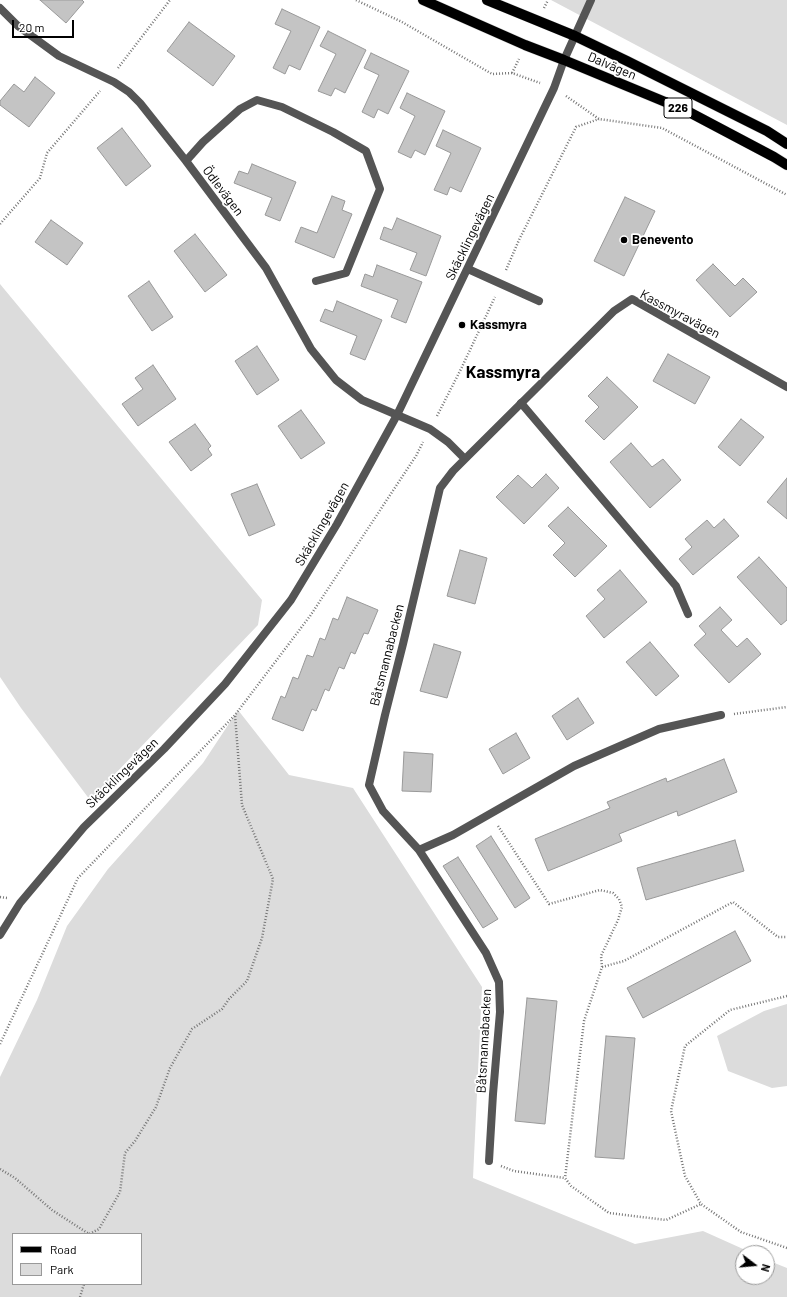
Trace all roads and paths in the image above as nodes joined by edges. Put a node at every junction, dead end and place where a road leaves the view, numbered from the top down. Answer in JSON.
{"nodes":[{"id":1,"x":170,"y":0,"type":"edge"},
{"id":2,"x":356,"y":0,"type":"edge"},
{"id":3,"x":423,"y":0,"type":"edge"},
{"id":4,"x":487,"y":0,"type":"edge"},
{"id":5,"x":591,"y":0,"type":"edge"},
{"id":6,"x":0,"y":8,"type":"edge"},
{"id":7,"x":575,"y":36,"type":"junction"},
{"id":8,"x":564,"y":60,"type":"junction"},
{"id":9,"x":109,"y":79,"type":"junction"},
{"id":10,"x":554,"y":88,"type":"junction"},
{"id":11,"x":787,"y":144,"type":"edge"},
{"id":12,"x":186,"y":161,"type":"junction"},
{"id":13,"x":787,"y":165,"type":"edge"},
{"id":14,"x":787,"y":195,"type":"edge"},
{"id":15,"x":0,"y":224,"type":"edge"},
{"id":16,"x":468,"y":269,"type":"junction"},
{"id":17,"x":316,"y":281,"type":"dead end"},
{"id":18,"x":539,"y":301,"type":"dead end"},
{"id":19,"x":787,"y":387,"type":"edge"},
{"id":20,"x":521,"y":403,"type":"junction"},
{"id":21,"x":397,"y":415,"type":"junction"},
{"id":22,"x":465,"y":458,"type":"junction"},
{"id":23,"x":688,"y":614,"type":"dead end"},
{"id":24,"x":787,"y":707,"type":"edge"},
{"id":25,"x":234,"y":715,"type":"dead end"},
{"id":26,"x":721,"y":715,"type":"joint"},
{"id":27,"x":490,"y":814,"type":"junction"},
{"id":28,"x":419,"y":850,"type":"junction"},
{"id":29,"x":0,"y":934,"type":"edge"},
{"id":30,"x":787,"y":937,"type":"edge"},
{"id":31,"x":602,"y":967,"type":"junction"},
{"id":32,"x":787,"y":996,"type":"edge"},
{"id":33,"x":489,"y":1161,"type":"joint"},
{"id":34,"x":0,"y":1169,"type":"edge"},
{"id":35,"x":565,"y":1178,"type":"junction"},
{"id":36,"x":701,"y":1204,"type":"junction"},
{"id":37,"x":99,"y":1229,"type":"junction"},
{"id":38,"x":87,"y":1233,"type":"edge"},
{"id":39,"x":91,"y":1233,"type":"edge"},
{"id":40,"x":98,"y":1233,"type":"edge"},
{"id":41,"x":787,"y":1248,"type":"edge"},
{"id":42,"x":84,"y":1285,"type":"edge"},
{"id":43,"x":80,"y":1297,"type":"edge"}],
"edges":[{"from":1,"to":9,"type":"path"},
{"from":2,"to":10,"type":"path"},
{"from":3,"to":8,"type":"main road","name":"Dalvägen","number":"226"},
{"from":4,"to":7,"type":"main road","name":"Dalvägen"},
{"from":5,"to":7,"type":"street","name":"Skäcklingevägen"},
{"from":6,"to":9,"type":"street","name":"Ödlevägen"},
{"from":7,"to":8,"type":"street","name":"Skäcklingevägen"},
{"from":7,"to":11,"type":"main road","name":"Dalvägen"},
{"from":8,"to":10,"type":"street","name":"Skäcklingevägen"},
{"from":8,"to":13,"type":"main road","name":"Dalvägen","number":"226"},
{"from":9,"to":12,"type":"street","name":"Ödlevägen"},
{"from":9,"to":15,"type":"path"},
{"from":10,"to":14,"type":"path"},
{"from":10,"to":16,"type":"street","name":"Skäcklingevägen"},
{"from":12,"to":17,"type":"street"},
{"from":12,"to":21,"type":"street","name":"Ödlevägen"},
{"from":16,"to":18,"type":"street"},
{"from":16,"to":21,"type":"street","name":"Skäcklingevägen"},
{"from":19,"to":20,"type":"street","name":"Kassmyravägen"},
{"from":20,"to":22,"type":"street","name":"Kassmyravägen"},
{"from":20,"to":23,"type":"street"},
{"from":21,"to":22,"type":"street"},
{"from":21,"to":29,"type":"street","name":"Skäcklingevägen"},
{"from":22,"to":28,"type":"street","name":"Båtsmannabacken"},
{"from":24,"to":26,"type":"path"},
{"from":25,"to":37,"type":"path"},
{"from":26,"to":27,"type":"street"},
{"from":27,"to":28,"type":"street"},
{"from":27,"to":31,"type":"path"},
{"from":28,"to":33,"type":"street","name":"Båtsmannabacken"},
{"from":30,"to":31,"type":"path"},
{"from":31,"to":35,"type":"path"},
{"from":32,"to":36,"type":"path"},
{"from":33,"to":35,"type":"path"},
{"from":34,"to":38,"type":"path"},
{"from":35,"to":36,"type":"path"},
{"from":36,"to":41,"type":"path"},
{"from":37,"to":39,"type":"path"},
{"from":37,"to":40,"type":"path"},
{"from":42,"to":43,"type":"path"}]}
